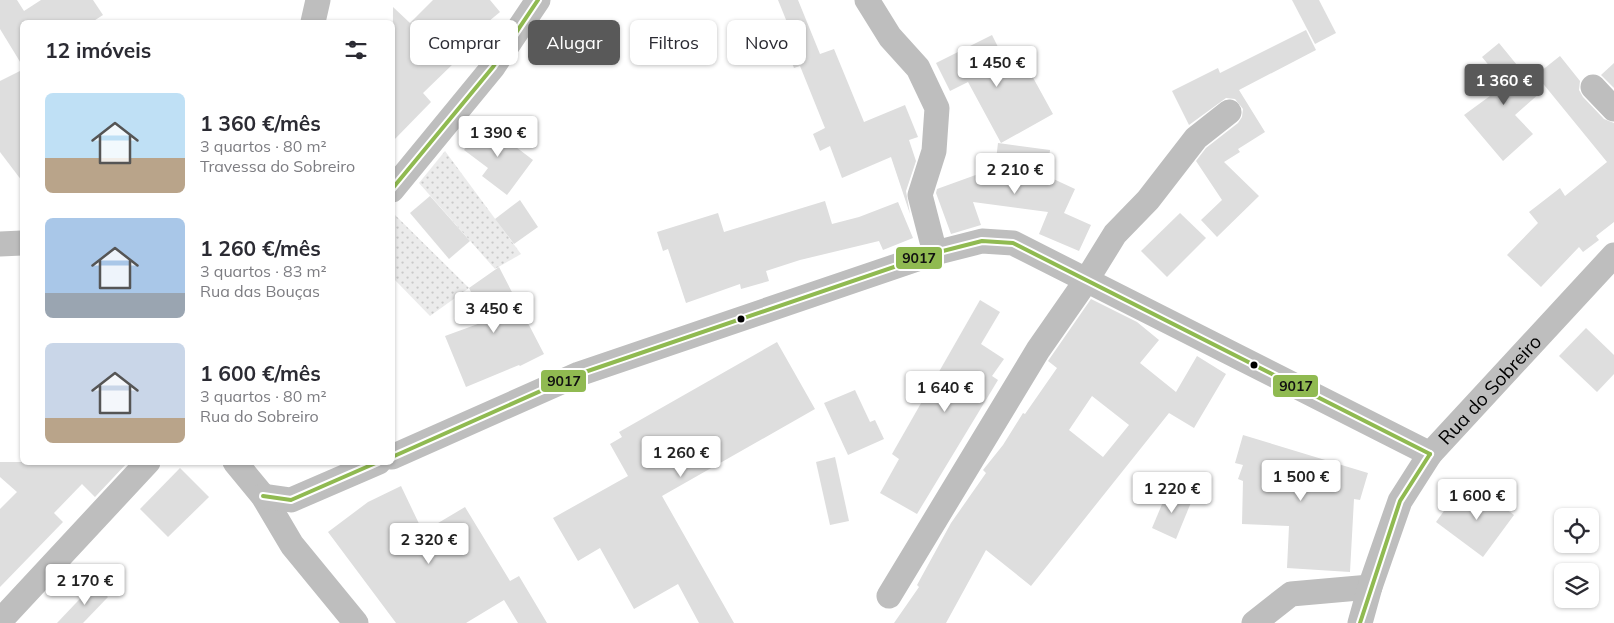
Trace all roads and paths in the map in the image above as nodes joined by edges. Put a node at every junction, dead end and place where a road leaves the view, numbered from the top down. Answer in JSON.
{"nodes":[{"id":1,"x":318,"y":0,"type":"edge"},
{"id":2,"x":538,"y":0,"type":"edge"},
{"id":3,"x":867,"y":0,"type":"edge"},
{"id":4,"x":313,"y":20,"type":"edge"},
{"id":5,"x":1593,"y":87,"type":"dead end"},
{"id":6,"x":1614,"y":109,"type":"edge"},
{"id":7,"x":1229,"y":112,"type":"dead end"},
{"id":8,"x":395,"y":186,"type":"edge"},
{"id":9,"x":20,"y":243,"type":"edge"},
{"id":10,"x":0,"y":244,"type":"edge"},
{"id":11,"x":935,"y":253,"type":"junction"},
{"id":12,"x":1614,"y":255,"type":"edge"},
{"id":13,"x":1086,"y":281,"type":"junction"},
{"id":14,"x":1430,"y":454,"type":"junction"},
{"id":15,"x":395,"y":456,"type":"edge"},
{"id":16,"x":145,"y":465,"type":"edge"},
{"id":17,"x":237,"y":465,"type":"edge"},
{"id":18,"x":372,"y":465,"type":"edge"},
{"id":19,"x":263,"y":496,"type":"junction"},
{"id":20,"x":1370,"y":587,"type":"junction"},
{"id":21,"x":889,"y":596,"type":"dead end"},
{"id":22,"x":0,"y":621,"type":"edge"},
{"id":23,"x":356,"y":623,"type":"edge"},
{"id":24,"x":1254,"y":623,"type":"edge"},
{"id":25,"x":1360,"y":623,"type":"edge"}],
"edges":[{"from":1,"to":4,"type":"street"},
{"from":2,"to":8,"type":"street"},
{"from":3,"to":11,"type":"street"},
{"from":5,"to":6,"type":"street"},
{"from":7,"to":13,"type":"street"},
{"from":9,"to":10,"type":"street"},
{"from":11,"to":13,"type":"street"},
{"from":11,"to":15,"type":"street"},
{"from":12,"to":14,"type":"street","name":"Rua do Sobreiro"},
{"from":13,"to":14,"type":"street"},
{"from":13,"to":21,"type":"street"},
{"from":14,"to":20,"type":"street","name":"Rua do Sobreiro"},
{"from":16,"to":22,"type":"street"},
{"from":17,"to":19,"type":"street"},
{"from":18,"to":19,"type":"street"},
{"from":19,"to":23,"type":"street"},
{"from":20,"to":24,"type":"street"},
{"from":20,"to":25,"type":"street","name":"Rua do Sobreiro"}]}
